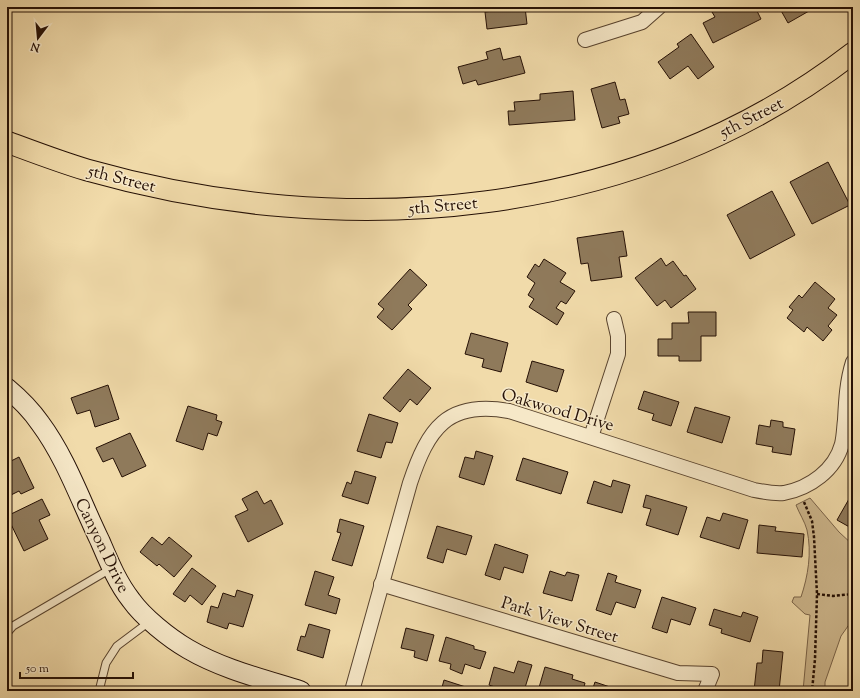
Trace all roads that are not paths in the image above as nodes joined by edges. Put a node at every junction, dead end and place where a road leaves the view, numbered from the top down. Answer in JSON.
{"nodes":[{"id":1,"x":659,"y":7,"type":"edge"},
{"id":2,"x":585,"y":40,"type":"dead end"},
{"id":3,"x":853,"y":53,"type":"edge"},
{"id":4,"x":7,"y":142,"type":"edge"},
{"id":5,"x":614,"y":319,"type":"dead end"},
{"id":6,"x":853,"y":362,"type":"edge"},
{"id":7,"x":7,"y":388,"type":"edge"},
{"id":8,"x":591,"y":437,"type":"junction"},
{"id":9,"x":112,"y":568,"type":"junction"},
{"id":10,"x":381,"y":584,"type":"junction"},
{"id":11,"x":151,"y":621,"type":"junction"},
{"id":12,"x":7,"y":634,"type":"edge"},
{"id":13,"x":99,"y":691,"type":"edge"},
{"id":14,"x":301,"y":691,"type":"edge"},
{"id":15,"x":352,"y":691,"type":"edge"},
{"id":16,"x":705,"y":691,"type":"edge"}],
"edges":[{"from":1,"to":2,"type":"street"},
{"from":3,"to":4,"type":"main road","name":"5th Street"},
{"from":5,"to":8,"type":"street"},
{"from":6,"to":8,"type":"street","name":"Oakwood Drive"},
{"from":7,"to":9,"type":"street","name":"Canyon Drive"},
{"from":8,"to":10,"type":"street","name":"Oakwood Drive"},
{"from":9,"to":11,"type":"street","name":"Canyon Drive"},
{"from":9,"to":12,"type":"lane"},
{"from":10,"to":15,"type":"street","name":"Oakwood Drive"},
{"from":10,"to":16,"type":"street","name":"Park View Street"},
{"from":11,"to":13,"type":"lane"},
{"from":11,"to":14,"type":"street","name":"Canyon Drive"}]}
